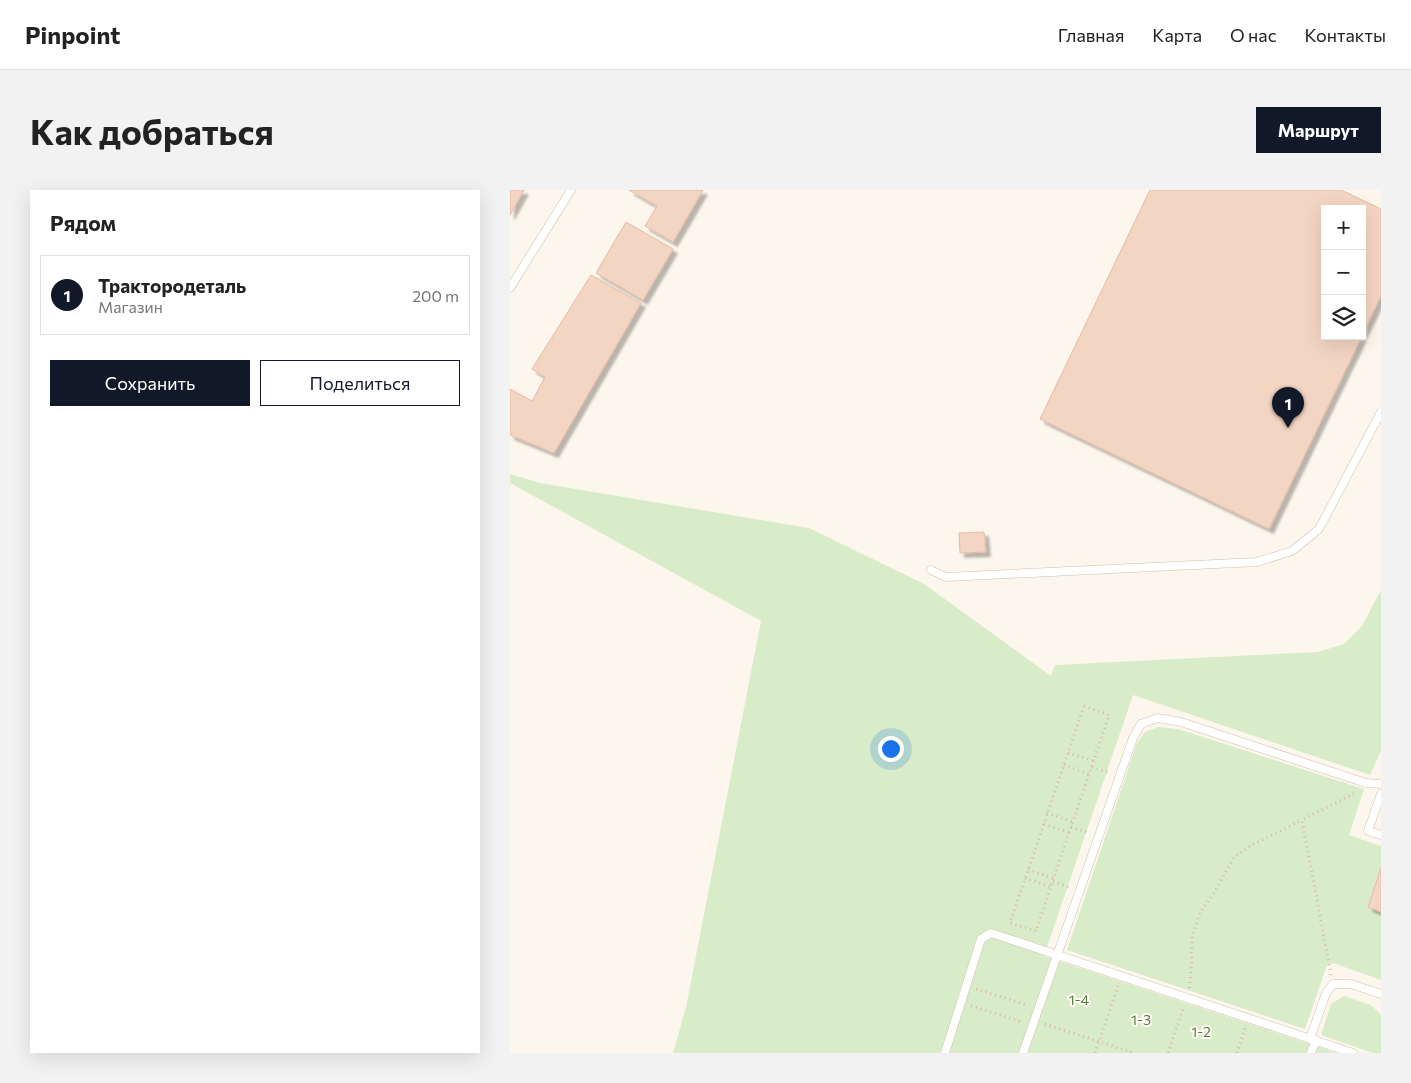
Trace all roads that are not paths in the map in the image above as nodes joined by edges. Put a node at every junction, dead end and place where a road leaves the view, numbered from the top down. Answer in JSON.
{"nodes":[{"id":1,"x":570,"y":190,"type":"edge"},
{"id":2,"x":510,"y":288,"type":"edge"},
{"id":3,"x":1381,"y":412,"type":"edge"},
{"id":4,"x":931,"y":570,"type":"dead end"},
{"id":5,"x":1381,"y":784,"type":"edge"},
{"id":6,"x":1381,"y":794,"type":"edge"},
{"id":7,"x":1381,"y":835,"type":"edge"},
{"id":8,"x":1057,"y":955,"type":"junction"},
{"id":9,"x":1381,"y":994,"type":"edge"},
{"id":10,"x":1313,"y":1039,"type":"junction"},
{"id":11,"x":945,"y":1053,"type":"edge"},
{"id":12,"x":1023,"y":1053,"type":"edge"},
{"id":13,"x":1312,"y":1053,"type":"edge"},
{"id":14,"x":1353,"y":1053,"type":"edge"}],
"edges":[{"from":1,"to":2,"type":"lane"},
{"from":3,"to":4,"type":"lane"},
{"from":5,"to":8,"type":"lane"},
{"from":6,"to":7,"type":"lane"},
{"from":8,"to":10,"type":"lane"},
{"from":8,"to":11,"type":"lane"},
{"from":8,"to":12,"type":"lane"},
{"from":9,"to":10,"type":"lane"},
{"from":10,"to":13,"type":"lane"},
{"from":10,"to":14,"type":"lane"}]}
